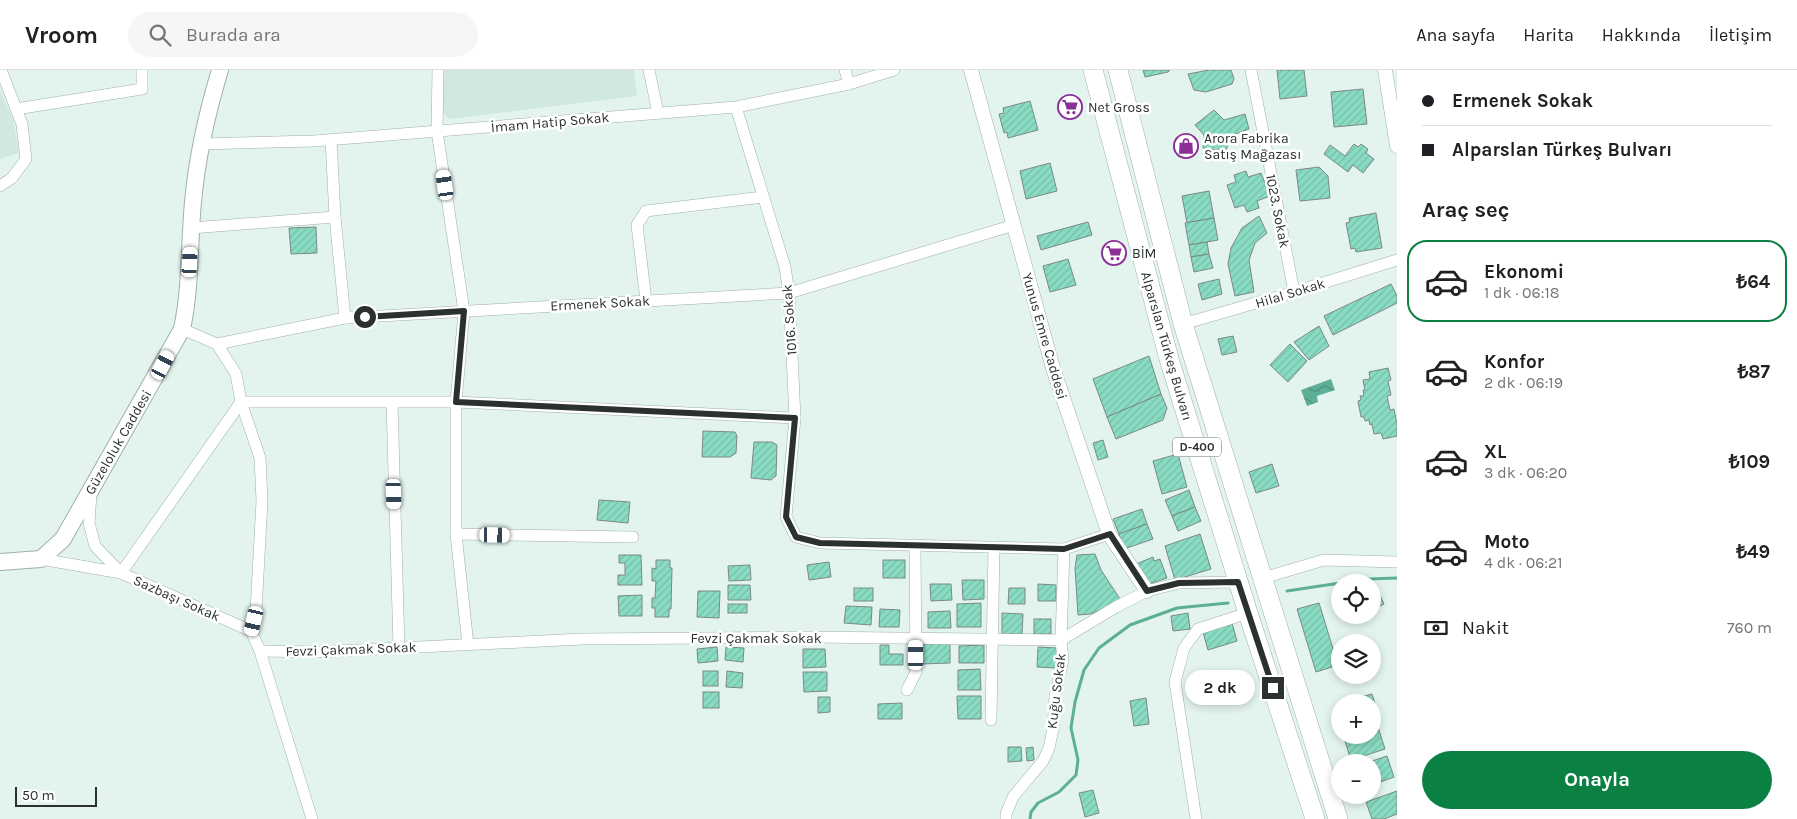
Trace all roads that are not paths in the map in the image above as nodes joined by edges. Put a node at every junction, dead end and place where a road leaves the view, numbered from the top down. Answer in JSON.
{"nodes":[{"id":1,"x":2,"y":70,"type":"edge"},
{"id":2,"x":142,"y":70,"type":"edge"},
{"id":3,"x":220,"y":70,"type":"edge"},
{"id":4,"x":438,"y":70,"type":"edge"},
{"id":5,"x":649,"y":70,"type":"edge"},
{"id":6,"x":845,"y":70,"type":"edge"},
{"id":7,"x":894,"y":70,"type":"edge"},
{"id":8,"x":971,"y":70,"type":"edge"},
{"id":9,"x":1092,"y":70,"type":"edge"},
{"id":10,"x":1118,"y":70,"type":"edge"},
{"id":11,"x":1251,"y":70,"type":"edge"},
{"id":12,"x":1385,"y":70,"type":"edge"},
{"id":13,"x":849,"y":84,"type":"junction"},
{"id":14,"x":736,"y":107,"type":"junction"},
{"id":15,"x":16,"y":110,"type":"junction"},
{"id":16,"x":658,"y":113,"type":"junction"},
{"id":17,"x":438,"y":131,"type":"junction"},
{"id":18,"x":331,"y":140,"type":"junction"},
{"id":19,"x":201,"y":144,"type":"junction"},
{"id":20,"x":1397,"y":146,"type":"edge"},
{"id":21,"x":0,"y":186,"type":"edge"},
{"id":22,"x":763,"y":197,"type":"junction"},
{"id":23,"x":335,"y":217,"type":"junction"},
{"id":24,"x":1014,"y":226,"type":"junction"},
{"id":25,"x":191,"y":228,"type":"junction"},
{"id":26,"x":1397,"y":260,"type":"edge"},
{"id":27,"x":1294,"y":292,"type":"junction"},
{"id":28,"x":789,"y":293,"type":"junction"},
{"id":29,"x":646,"y":301,"type":"junction"},
{"id":30,"x":464,"y":311,"type":"junction"},
{"id":31,"x":345,"y":318,"type":"junction"},
{"id":32,"x":1183,"y":324,"type":"junction"},
{"id":33,"x":182,"y":329,"type":"junction"},
{"id":34,"x":218,"y":344,"type":"junction"},
{"id":35,"x":241,"y":402,"type":"junction"},
{"id":36,"x":392,"y":402,"type":"junction"},
{"id":37,"x":456,"y":402,"type":"junction"},
{"id":38,"x":795,"y":418,"type":"junction"},
{"id":39,"x":91,"y":487,"type":"junction"},
{"id":40,"x":456,"y":534,"type":"junction"},
{"id":41,"x":1110,"y":534,"type":"junction"},
{"id":42,"x":632,"y":536,"type":"dead end"},
{"id":43,"x":915,"y":545,"type":"junction"},
{"id":44,"x":994,"y":547,"type":"junction"},
{"id":45,"x":1064,"y":549,"type":"junction"},
{"id":46,"x":41,"y":560,"type":"junction"},
{"id":47,"x":0,"y":562,"type":"edge"},
{"id":48,"x":1397,"y":562,"type":"edge"},
{"id":49,"x":121,"y":573,"type":"junction"},
{"id":50,"x":1263,"y":578,"type":"junction"},
{"id":51,"x":1238,"y":582,"type":"junction"},
{"id":52,"x":1147,"y":591,"type":"junction"},
{"id":53,"x":1248,"y":612,"type":"junction"},
{"id":54,"x":251,"y":631,"type":"junction"},
{"id":55,"x":916,"y":638,"type":"junction"},
{"id":56,"x":992,"y":639,"type":"junction"},
{"id":57,"x":1061,"y":640,"type":"junction"},
{"id":58,"x":468,"y":645,"type":"junction"},
{"id":59,"x":399,"y":648,"type":"junction"},
{"id":60,"x":260,"y":651,"type":"junction"},
{"id":61,"x":907,"y":690,"type":"dead end"},
{"id":62,"x":991,"y":720,"type":"dead end"},
{"id":63,"x":312,"y":819,"type":"edge"},
{"id":64,"x":1006,"y":819,"type":"edge"},
{"id":65,"x":1196,"y":819,"type":"edge"},
{"id":66,"x":1315,"y":819,"type":"edge"},
{"id":67,"x":1338,"y":819,"type":"edge"}],
"edges":[{"from":1,"to":15,"type":"street"},
{"from":2,"to":15,"type":"street"},
{"from":3,"to":19,"type":"main road","name":"Güzeloluk Caddesi"},
{"from":4,"to":17,"type":"street"},
{"from":5,"to":16,"type":"street"},
{"from":6,"to":13,"type":"street"},
{"from":7,"to":13,"type":"street","name":"İmam Hatip Sokak"},
{"from":8,"to":24,"type":"street","name":"Yunus Emre Caddesi"},
{"from":9,"to":51,"type":"highway","name":"Alparslan Türkeş Bulvarı","number":"D-400"},
{"from":10,"to":32,"type":"highway","name":"Alparslan Türkeş Bulvarı","number":"D-400"},
{"from":11,"to":27,"type":"street","name":"1023. Sokak"},
{"from":12,"to":20,"type":"street"},
{"from":13,"to":14,"type":"street","name":"İmam Hatip Sokak"},
{"from":14,"to":16,"type":"street","name":"İmam Hatip Sokak"},
{"from":14,"to":22,"type":"street","name":"1016. Sokak"},
{"from":15,"to":21,"type":"street"},
{"from":16,"to":17,"type":"street","name":"İmam Hatip Sokak"},
{"from":17,"to":18,"type":"street","name":"İmam Hatip Sokak"},
{"from":17,"to":30,"type":"street"},
{"from":18,"to":19,"type":"street","name":"İmam Hatip Sokak"},
{"from":18,"to":23,"type":"street"},
{"from":19,"to":25,"type":"main road","name":"Güzeloluk Caddesi"},
{"from":22,"to":28,"type":"street","name":"1016. Sokak"},
{"from":22,"to":29,"type":"street"},
{"from":23,"to":25,"type":"street"},
{"from":23,"to":31,"type":"street"},
{"from":24,"to":28,"type":"street","name":"Ermenek Sokak"},
{"from":24,"to":41,"type":"street","name":"Yunus Emre Caddesi"},
{"from":25,"to":33,"type":"main road","name":"Güzeloluk Caddesi"},
{"from":26,"to":27,"type":"street","name":"Hilal Sokak"},
{"from":27,"to":32,"type":"street","name":"Hilal Sokak"},
{"from":28,"to":29,"type":"street","name":"Ermenek Sokak"},
{"from":28,"to":38,"type":"street","name":"1016. Sokak"},
{"from":29,"to":30,"type":"street","name":"Ermenek Sokak"},
{"from":30,"to":31,"type":"street","name":"Ermenek Sokak"},
{"from":30,"to":37,"type":"street"},
{"from":31,"to":34,"type":"street","name":"Ermenek Sokak"},
{"from":32,"to":50,"type":"highway","name":"Alparslan Türkeş Bulvarı","number":"D-400"},
{"from":33,"to":34,"type":"street"},
{"from":33,"to":39,"type":"main road","name":"Güzeloluk Caddesi"},
{"from":34,"to":35,"type":"street"},
{"from":35,"to":36,"type":"street"},
{"from":35,"to":49,"type":"street"},
{"from":35,"to":54,"type":"street"},
{"from":36,"to":37,"type":"street"},
{"from":36,"to":59,"type":"street"},
{"from":37,"to":38,"type":"street"},
{"from":37,"to":40,"type":"street"},
{"from":38,"to":43,"type":"street","name":"1016. Sokak"},
{"from":39,"to":46,"type":"main road","name":"Güzeloluk Caddesi"},
{"from":39,"to":49,"type":"street","name":"Sazbaşı Sokak"},
{"from":40,"to":42,"type":"street"},
{"from":40,"to":58,"type":"street"},
{"from":41,"to":45,"type":"street"},
{"from":41,"to":52,"type":"street","name":"Yunus Emre Caddesi"},
{"from":43,"to":44,"type":"street"},
{"from":43,"to":55,"type":"street"},
{"from":44,"to":45,"type":"street"},
{"from":44,"to":56,"type":"street"},
{"from":45,"to":57,"type":"street","name":"Kuğu Sokak"},
{"from":46,"to":47,"type":"main road"},
{"from":46,"to":49,"type":"street"},
{"from":48,"to":50,"type":"street"},
{"from":49,"to":54,"type":"street","name":"Sazbaşı Sokak"},
{"from":50,"to":67,"type":"highway","name":"Alparslan Türkeş Bulvarı","number":"D-400"},
{"from":51,"to":52,"type":"street"},
{"from":51,"to":53,"type":"highway","name":"Alparslan Türkeş Bulvarı","number":"D-400"},
{"from":52,"to":57,"type":"street"},
{"from":53,"to":65,"type":"street"},
{"from":53,"to":66,"type":"highway","name":"Alparslan Türkeş Bulvarı","number":"D-400"},
{"from":54,"to":60,"type":"street"},
{"from":55,"to":56,"type":"street","name":"Fevzi Çakmak Sokak"},
{"from":55,"to":58,"type":"street","name":"Fevzi Çakmak Sokak"},
{"from":55,"to":61,"type":"street"},
{"from":56,"to":57,"type":"street","name":"Fevzi Çakmak Sokak"},
{"from":56,"to":62,"type":"street"},
{"from":57,"to":64,"type":"street","name":"Kuğu Sokak"},
{"from":58,"to":59,"type":"street","name":"Fevzi Çakmak Sokak"},
{"from":59,"to":60,"type":"street","name":"Fevzi Çakmak Sokak"},
{"from":60,"to":63,"type":"street"}]}
